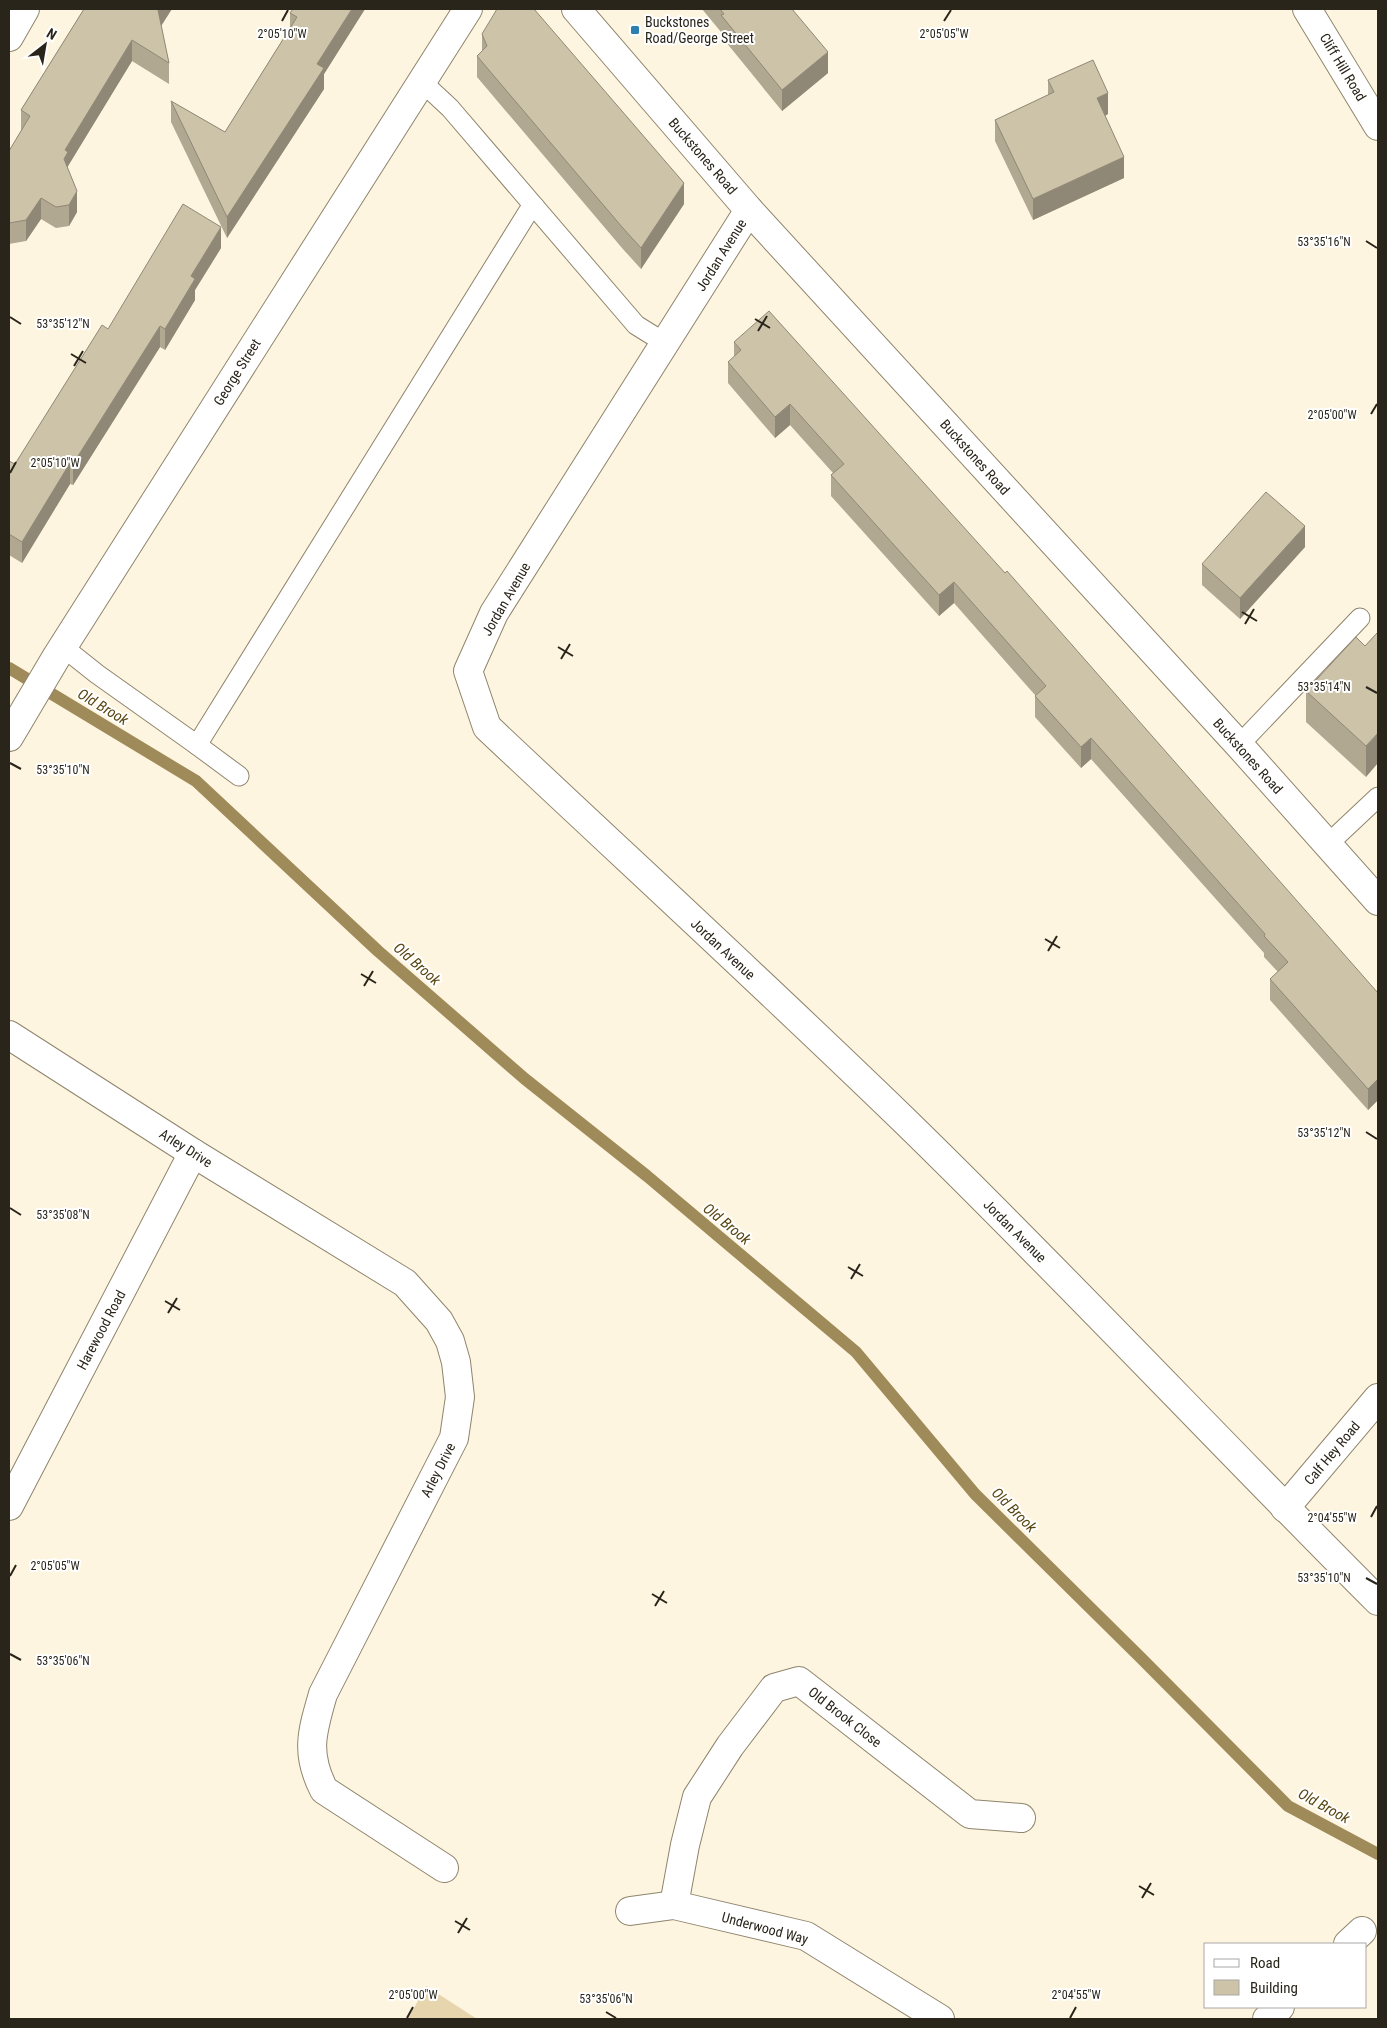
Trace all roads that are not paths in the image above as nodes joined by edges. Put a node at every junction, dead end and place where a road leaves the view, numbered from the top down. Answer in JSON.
{"nodes":[{"id":1,"x":468,"y":9,"type":"edge"},
{"id":2,"x":576,"y":9,"type":"edge"},
{"id":3,"x":1307,"y":9,"type":"edge"},
{"id":4,"x":421,"y":81,"type":"junction"},
{"id":5,"x":1378,"y":126,"type":"edge"},
{"id":6,"x":535,"y":207,"type":"junction"},
{"id":7,"x":749,"y":210,"type":"junction"},
{"id":8,"x":665,"y":343,"type":"junction"},
{"id":9,"x":1360,"y":618,"type":"dead end"},
{"id":10,"x":60,"y":651,"type":"junction"},
{"id":11,"x":9,"y":737,"type":"edge"},
{"id":12,"x":197,"y":745,"type":"junction"},
{"id":13,"x":1239,"y":745,"type":"junction"},
{"id":14,"x":239,"y":776,"type":"dead end"},
{"id":15,"x":1378,"y":797,"type":"edge"},
{"id":16,"x":1328,"y":844,"type":"junction"},
{"id":17,"x":1378,"y":901,"type":"edge"},
{"id":18,"x":9,"y":1035,"type":"edge"},
{"id":19,"x":192,"y":1153,"type":"junction"},
{"id":20,"x":1378,"y":1398,"type":"edge"},
{"id":21,"x":9,"y":1506,"type":"edge"},
{"id":22,"x":1285,"y":1508,"type":"junction"},
{"id":23,"x":1378,"y":1601,"type":"edge"},
{"id":24,"x":1021,"y":1818,"type":"dead end"},
{"id":25,"x":444,"y":1868,"type":"dead end"},
{"id":26,"x":674,"y":1905,"type":"junction"},
{"id":27,"x":630,"y":1910,"type":"dead end"},
{"id":28,"x":1279,"y":2008,"type":"edge"},
{"id":29,"x":940,"y":2019,"type":"edge"},
{"id":30,"x":1266,"y":2019,"type":"edge"}],
"edges":[{"from":1,"to":4,"type":"street","name":"George Street"},
{"from":2,"to":7,"type":"street","name":"Buckstones Road"},
{"from":3,"to":5,"type":"street","name":"Cliff Hill Road"},
{"from":4,"to":6,"type":"lane"},
{"from":4,"to":10,"type":"street","name":"George Street"},
{"from":6,"to":8,"type":"lane"},
{"from":6,"to":12,"type":"lane"},
{"from":7,"to":8,"type":"street","name":"Jordan Avenue"},
{"from":7,"to":13,"type":"street","name":"Buckstones Road"},
{"from":8,"to":22,"type":"street","name":"Jordan Avenue"},
{"from":9,"to":13,"type":"lane"},
{"from":10,"to":11,"type":"street","name":"George Street"},
{"from":10,"to":12,"type":"lane"},
{"from":12,"to":14,"type":"lane"},
{"from":13,"to":16,"type":"street","name":"Buckstones Road"},
{"from":15,"to":16,"type":"lane"},
{"from":16,"to":17,"type":"street","name":"Buckstones Road"},
{"from":18,"to":19,"type":"street","name":"Arley Drive"},
{"from":19,"to":21,"type":"street","name":"Harewood Road"},
{"from":19,"to":25,"type":"street","name":"Arley Drive"},
{"from":20,"to":22,"type":"street","name":"Calf Hey Road"},
{"from":22,"to":23,"type":"street","name":"Jordan Avenue"},
{"from":24,"to":26,"type":"street","name":"Old Brook Close"},
{"from":26,"to":27,"type":"street","name":"Underwood Way"},
{"from":26,"to":29,"type":"street","name":"Underwood Way"},
{"from":28,"to":30,"type":"street"}]}
